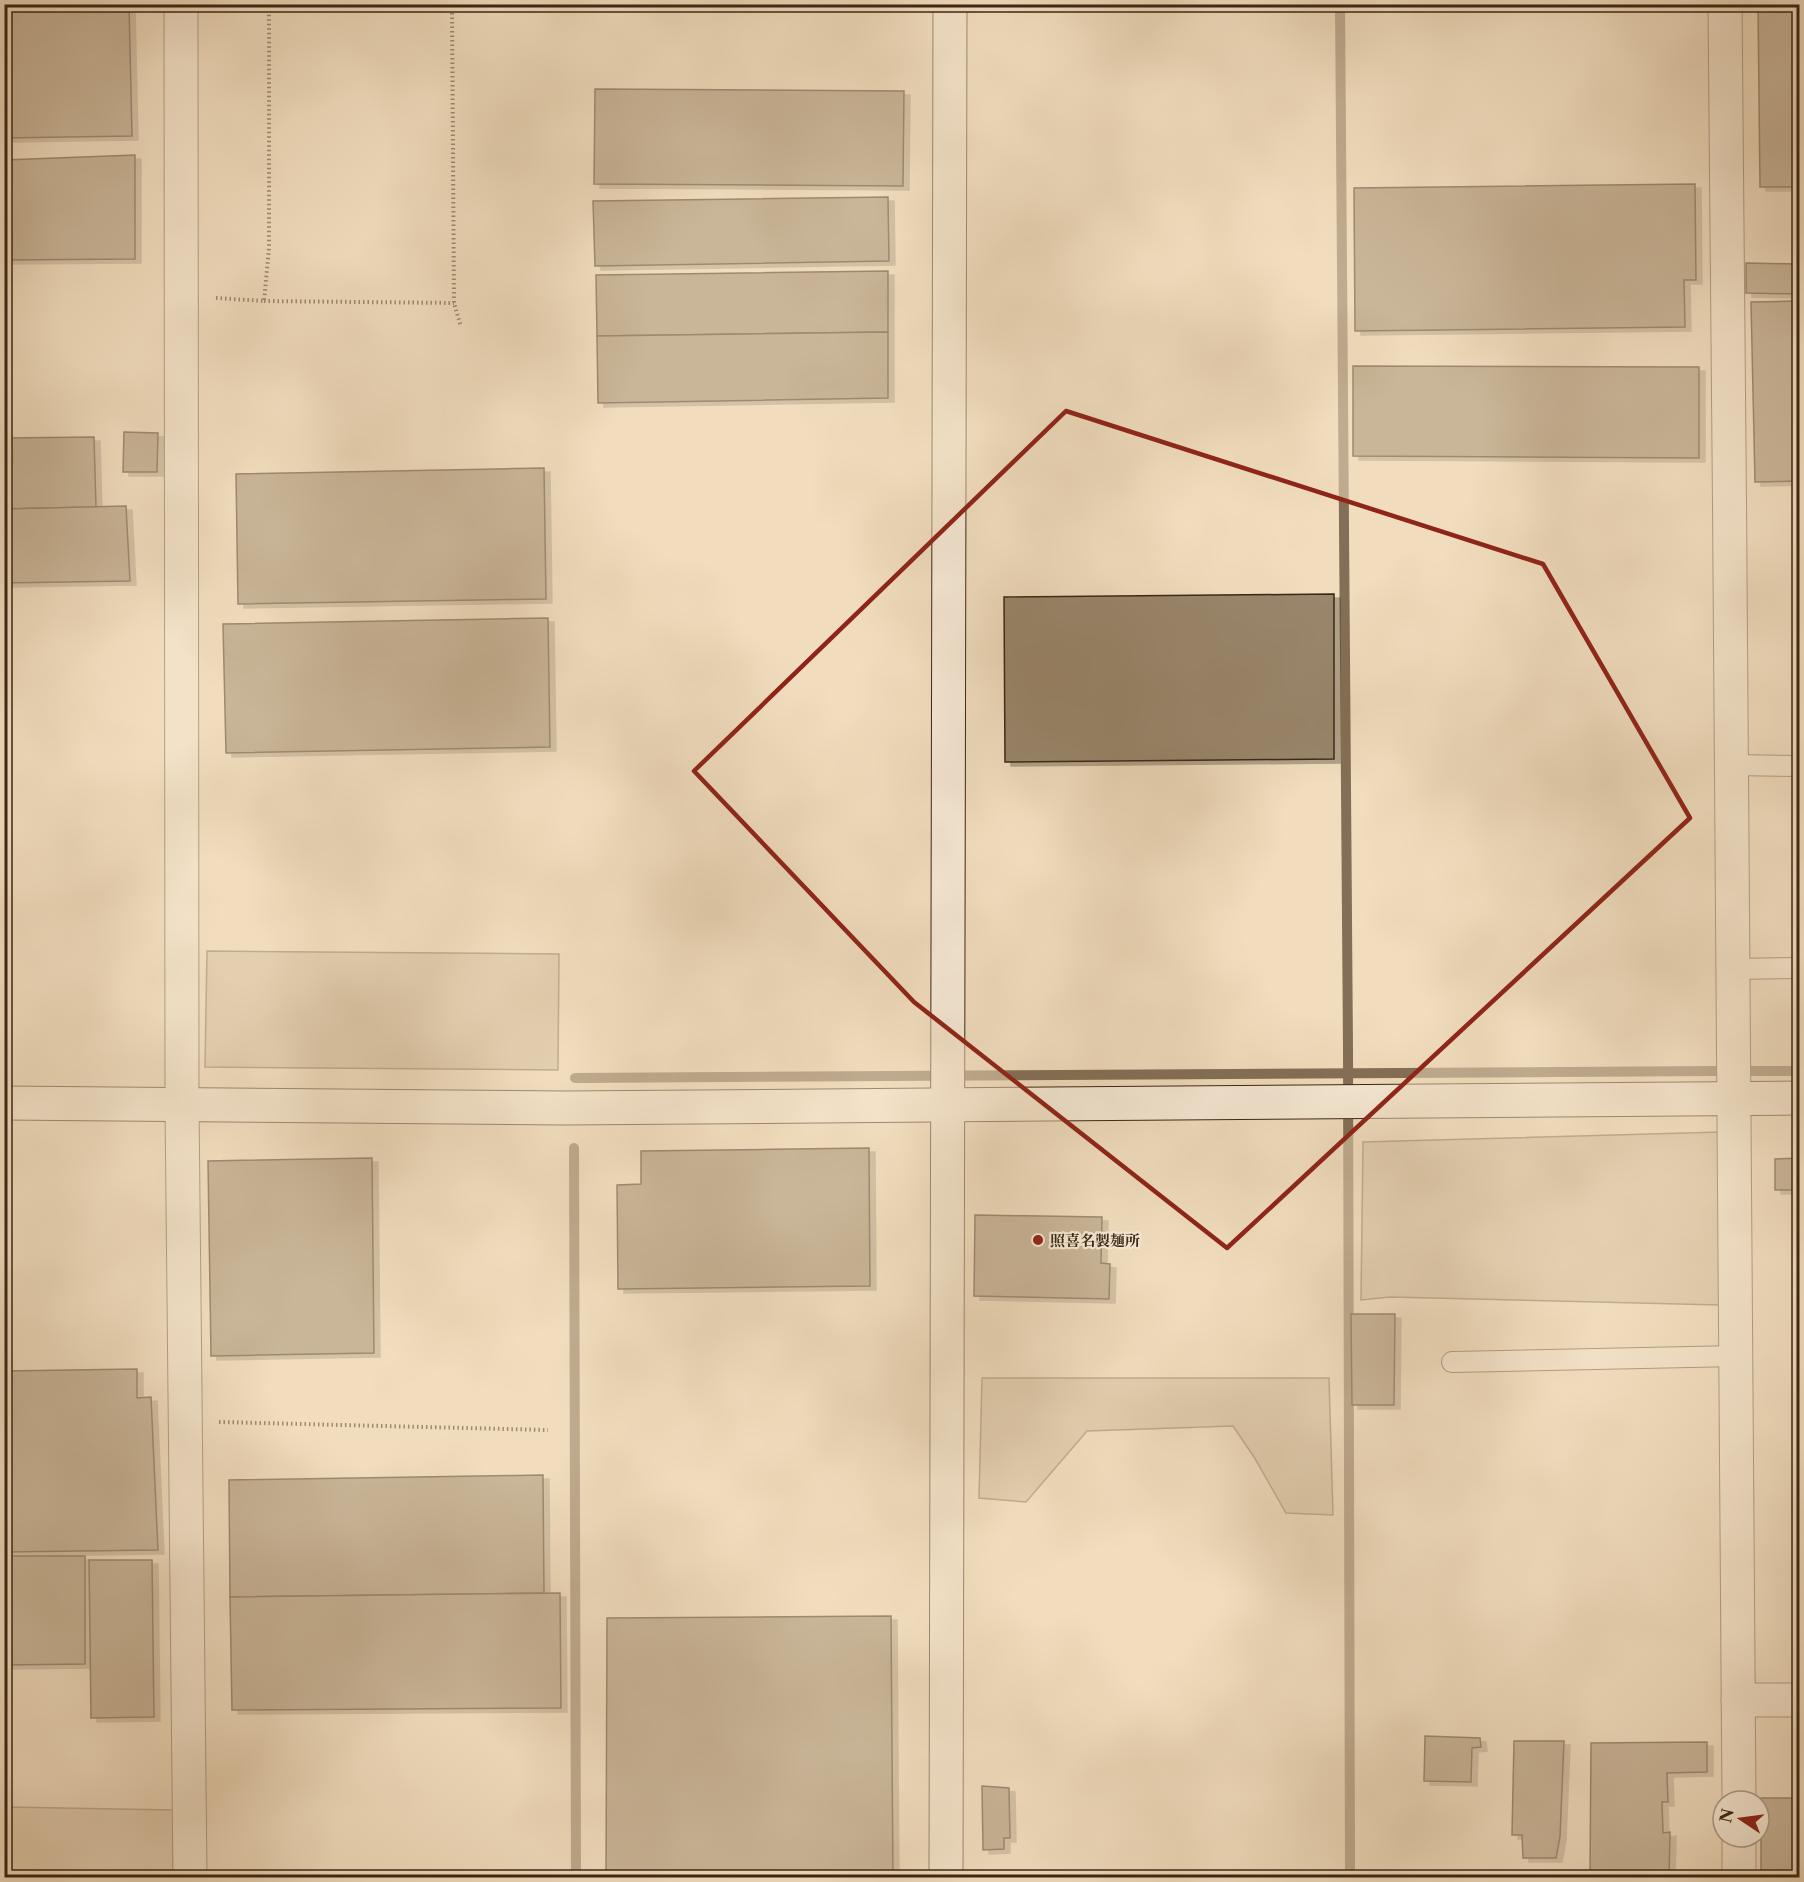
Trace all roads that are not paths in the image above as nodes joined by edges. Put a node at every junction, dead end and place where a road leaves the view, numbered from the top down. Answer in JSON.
{"nodes":[{"id":1,"x":181,"y":4,"type":"edge"},
{"id":2,"x":950,"y":4,"type":"edge"},
{"id":3,"x":1725,"y":4,"type":"edge"},
{"id":4,"x":1731,"y":765,"type":"junction"},
{"id":5,"x":1800,"y":766,"type":"edge"},
{"id":6,"x":1800,"y":968,"type":"edge"},
{"id":7,"x":1732,"y":969,"type":"junction"},
{"id":8,"x":1733,"y":1098,"type":"junction"},
{"id":9,"x":1800,"y":1098,"type":"edge"},
{"id":10,"x":4,"y":1103,"type":"edge"},
{"id":11,"x":182,"y":1105,"type":"junction"},
{"id":12,"x":947,"y":1105,"type":"junction"},
{"id":13,"x":1737,"y":1356,"type":"junction"},
{"id":14,"x":1452,"y":1362,"type":"dead end"},
{"id":15,"x":1738,"y":1700,"type":"junction"},
{"id":16,"x":1800,"y":1700,"type":"edge"},
{"id":17,"x":1738,"y":1789,"type":"edge"},
{"id":18,"x":1739,"y":1849,"type":"edge"},
{"id":19,"x":190,"y":1878,"type":"edge"},
{"id":20,"x":946,"y":1878,"type":"edge"},
{"id":21,"x":1739,"y":1878,"type":"edge"}],
"edges":[{"from":1,"to":11,"type":"street"},
{"from":2,"to":12,"type":"street"},
{"from":3,"to":4,"type":"street"},
{"from":4,"to":5,"type":"lane"},
{"from":4,"to":7,"type":"street"},
{"from":6,"to":7,"type":"lane"},
{"from":7,"to":8,"type":"street"},
{"from":8,"to":9,"type":"street"},
{"from":8,"to":12,"type":"street"},
{"from":8,"to":13,"type":"street"},
{"from":10,"to":11,"type":"street"},
{"from":11,"to":12,"type":"street"},
{"from":11,"to":19,"type":"street"},
{"from":12,"to":20,"type":"street"},
{"from":13,"to":14,"type":"lane"},
{"from":13,"to":15,"type":"street"},
{"from":15,"to":16,"type":"street"},
{"from":15,"to":17,"type":"street"},
{"from":18,"to":21,"type":"street"}]}
